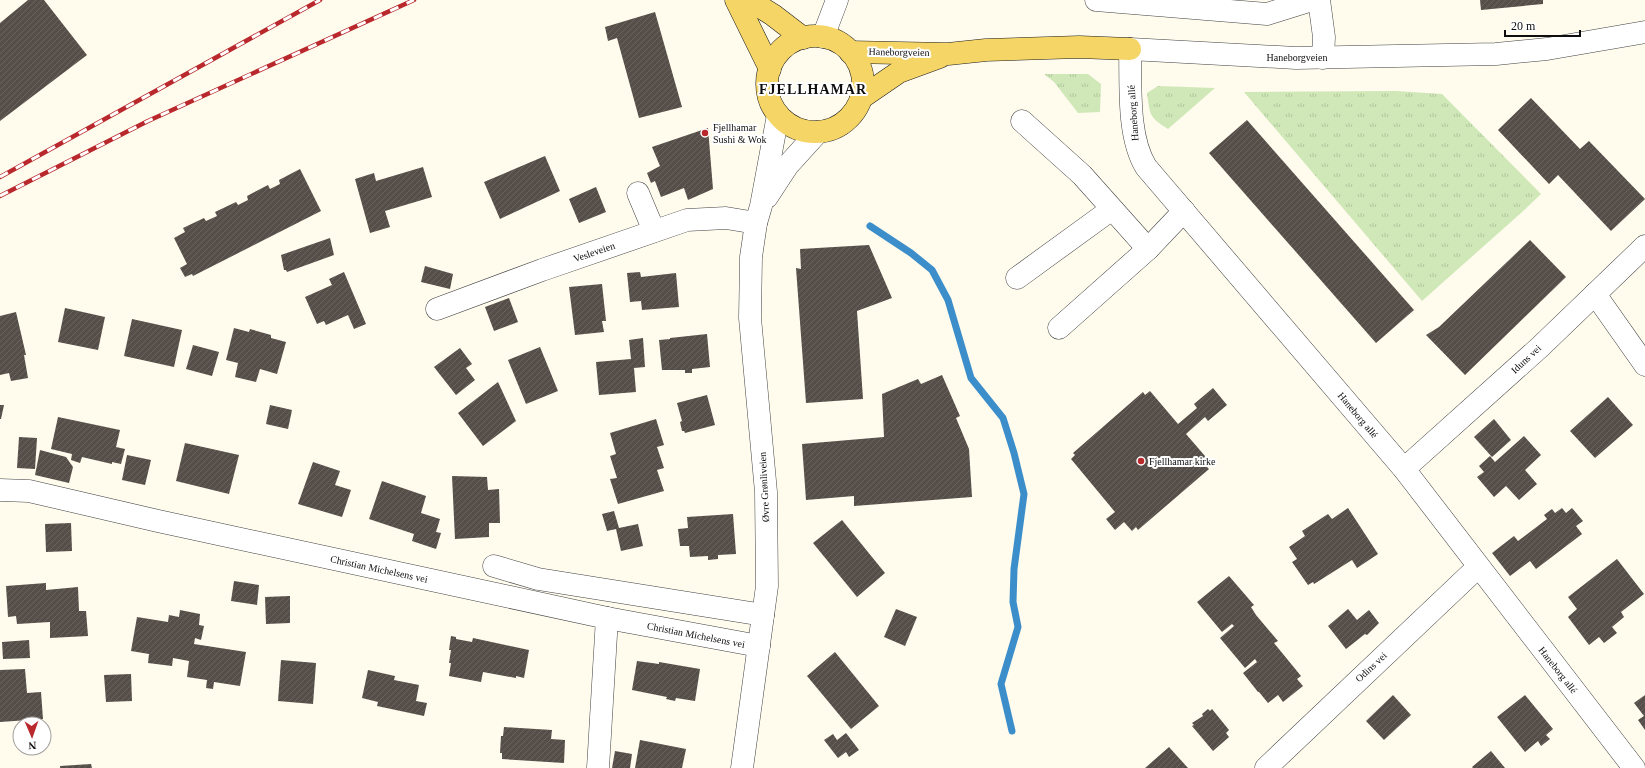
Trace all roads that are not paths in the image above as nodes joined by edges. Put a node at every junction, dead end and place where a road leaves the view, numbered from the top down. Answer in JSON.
{"nodes":[{"id":1,"x":736,"y":0,"type":"edge"},
{"id":2,"x":749,"y":0,"type":"edge"},
{"id":3,"x":837,"y":0,"type":"edge"},
{"id":4,"x":1096,"y":0,"type":"edge"},
{"id":5,"x":1312,"y":0,"type":"edge"},
{"id":6,"x":1319,"y":0,"type":"edge"},
{"id":7,"x":1645,"y":32,"type":"edge"},
{"id":8,"x":813,"y":37,"type":"junction"},
{"id":9,"x":1130,"y":49,"type":"junction"},
{"id":10,"x":850,"y":52,"type":"junction"},
{"id":11,"x":948,"y":54,"type":"junction"},
{"id":12,"x":1323,"y":58,"type":"junction"},
{"id":13,"x":770,"y":69,"type":"junction"},
{"id":14,"x":861,"y":98,"type":"junction"},
{"id":15,"x":778,"y":115,"type":"junction"},
{"id":16,"x":1022,"y":121,"type":"dead end"},
{"id":17,"x":818,"y":132,"type":"junction"},
{"id":18,"x":638,"y":192,"type":"dead end"},
{"id":19,"x":1112,"y":209,"type":"junction"},
{"id":20,"x":1184,"y":211,"type":"junction"},
{"id":21,"x":758,"y":215,"type":"junction"},
{"id":22,"x":654,"y":231,"type":"junction"},
{"id":23,"x":1645,"y":246,"type":"edge"},
{"id":24,"x":1148,"y":249,"type":"junction"},
{"id":25,"x":1018,"y":278,"type":"dead end"},
{"id":26,"x":1595,"y":294,"type":"junction"},
{"id":27,"x":437,"y":309,"type":"dead end"},
{"id":28,"x":1059,"y":328,"type":"dead end"},
{"id":29,"x":1645,"y":364,"type":"edge"},
{"id":30,"x":1404,"y":469,"type":"junction"},
{"id":31,"x":0,"y":490,"type":"edge"},
{"id":32,"x":494,"y":566,"type":"dead end"},
{"id":33,"x":1478,"y":567,"type":"junction"},
{"id":34,"x":763,"y":615,"type":"junction"},
{"id":35,"x":607,"y":618,"type":"junction"},
{"id":36,"x":759,"y":646,"type":"junction"},
{"id":37,"x":598,"y":768,"type":"edge"},
{"id":38,"x":742,"y":768,"type":"edge"},
{"id":39,"x":1266,"y":768,"type":"edge"},
{"id":40,"x":1634,"y":768,"type":"edge"}],
"edges":[{"from":1,"to":13,"type":"main road"},
{"from":2,"to":8,"type":"main road"},
{"from":3,"to":8,"type":"street"},
{"from":4,"to":5,"type":"street"},
{"from":6,"to":12,"type":"street"},
{"from":7,"to":12,"type":"street","name":"Haneborgveien"},
{"from":8,"to":10,"type":"main road"},
{"from":8,"to":13,"type":"main road"},
{"from":9,"to":11,"type":"main road","name":"Haneborgveien"},
{"from":9,"to":12,"type":"street","name":"Haneborgveien"},
{"from":9,"to":20,"type":"street","name":"Haneborg allé"},
{"from":10,"to":11,"type":"main road","name":"Haneborgveien"},
{"from":10,"to":14,"type":"main road"},
{"from":11,"to":14,"type":"main road","name":"Haneborgveien"},
{"from":13,"to":15,"type":"main road"},
{"from":14,"to":17,"type":"main road"},
{"from":15,"to":17,"type":"main road"},
{"from":15,"to":21,"type":"street","name":"Øvre Grønliveien"},
{"from":16,"to":19,"type":"street"},
{"from":17,"to":21,"type":"street","name":"Øvre Grønliveien"},
{"from":18,"to":22,"type":"street"},
{"from":19,"to":24,"type":"street"},
{"from":19,"to":25,"type":"street"},
{"from":20,"to":24,"type":"street"},
{"from":20,"to":30,"type":"street","name":"Haneborg allé"},
{"from":21,"to":22,"type":"street","name":"Vesleveien"},
{"from":21,"to":34,"type":"street","name":"Øvre Grønliveien"},
{"from":22,"to":27,"type":"street","name":"Vesleveien"},
{"from":23,"to":26,"type":"street","name":"Iduns vei"},
{"from":24,"to":28,"type":"street"},
{"from":26,"to":29,"type":"street"},
{"from":26,"to":30,"type":"street","name":"Iduns vei"},
{"from":30,"to":33,"type":"street","name":"Haneborg allé"},
{"from":31,"to":35,"type":"street","name":"Christian Michelsens vei"},
{"from":32,"to":34,"type":"street"},
{"from":33,"to":39,"type":"street","name":"Odins vei"},
{"from":33,"to":40,"type":"street","name":"Haneborg allé"},
{"from":34,"to":36,"type":"street","name":"Øvre Grønliveien"},
{"from":35,"to":36,"type":"street","name":"Christian Michelsens vei"},
{"from":35,"to":37,"type":"street"},
{"from":36,"to":38,"type":"street","name":"Øvre Grønliveien"}]}
